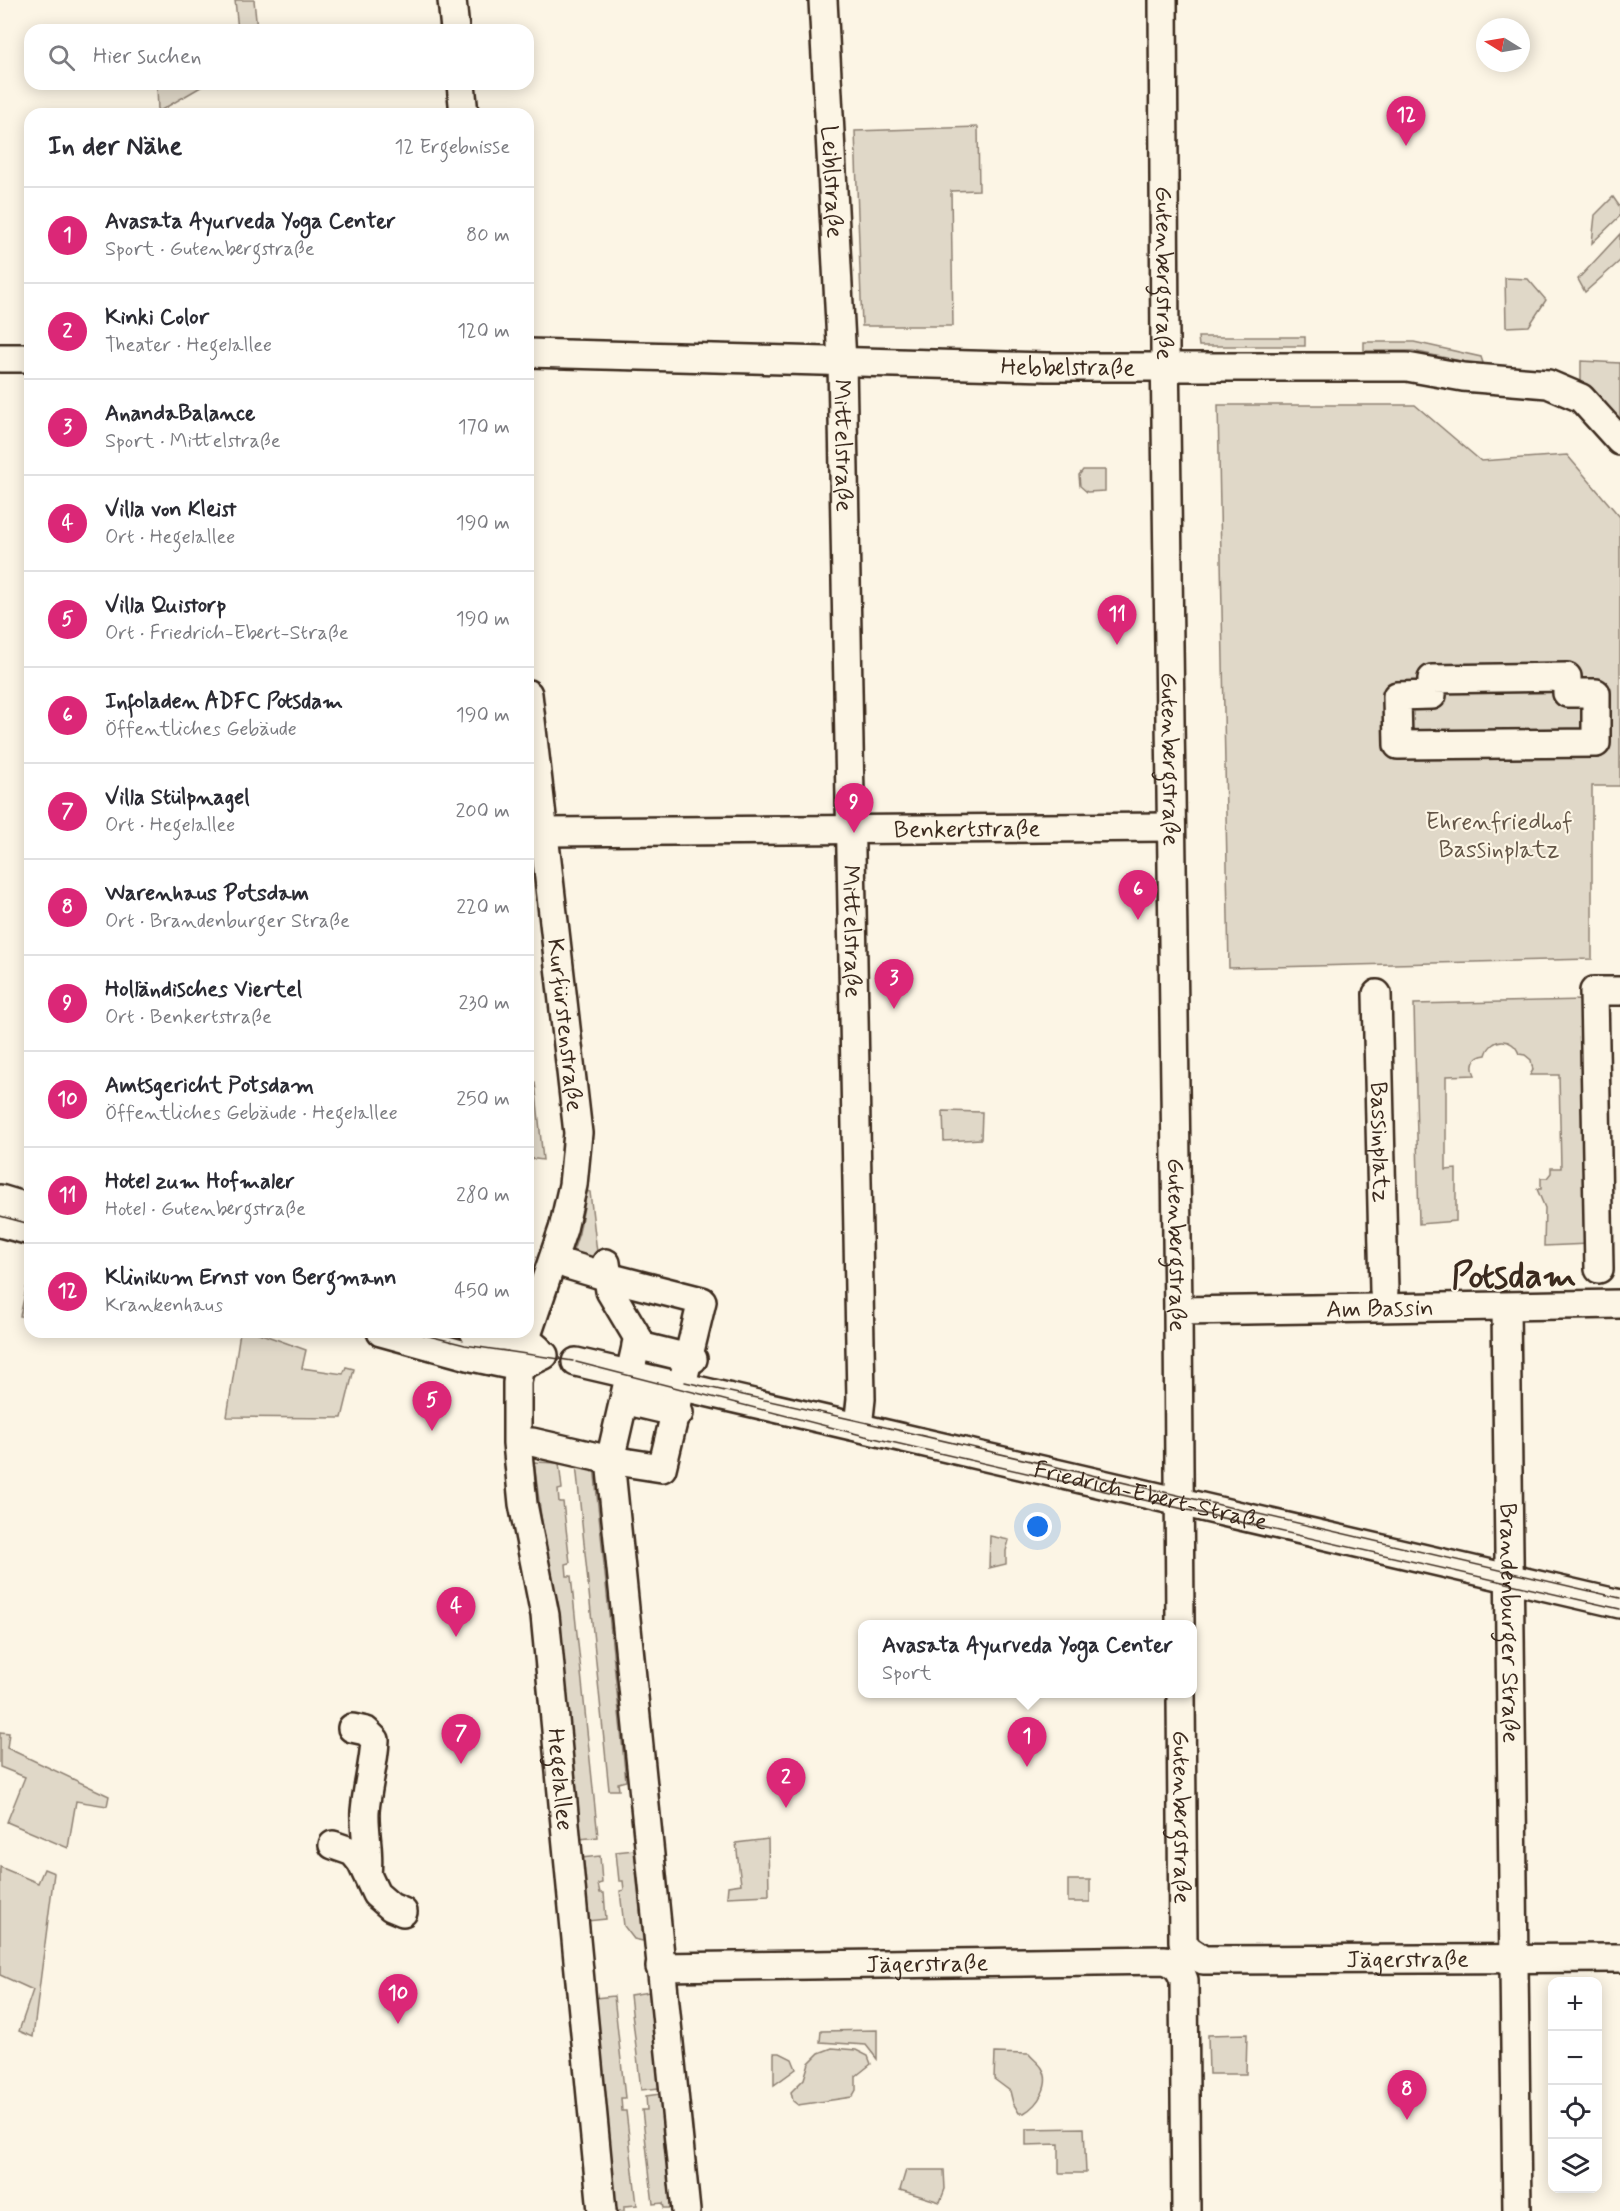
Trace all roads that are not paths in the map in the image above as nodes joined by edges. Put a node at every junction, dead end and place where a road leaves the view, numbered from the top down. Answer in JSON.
{"nodes":[{"id":1,"x":452,"y":0,"type":"edge"},
{"id":2,"x":822,"y":0,"type":"edge"},
{"id":3,"x":1163,"y":0,"type":"edge"},
{"id":4,"x":455,"y":24,"type":"edge"},
{"id":5,"x":462,"y":90,"type":"edge"},
{"id":6,"x":463,"y":108,"type":"edge"},
{"id":7,"x":534,"y":353,"type":"edge"},
{"id":8,"x":0,"y":358,"type":"edge"},
{"id":9,"x":24,"y":358,"type":"edge"},
{"id":10,"x":842,"y":362,"type":"junction"},
{"id":11,"x":1165,"y":368,"type":"junction"},
{"id":12,"x":1620,"y":441,"type":"edge"},
{"id":13,"x":534,"y":743,"type":"edge"},
{"id":14,"x":1406,"y":745,"type":"joint"},
{"id":15,"x":1172,"y":827,"type":"junction"},
{"id":16,"x":850,"y":830,"type":"junction"},
{"id":17,"x":545,"y":832,"type":"junction"},
{"id":18,"x":1620,"y":991,"type":"edge"},
{"id":19,"x":1377,"y":994,"type":"dead end"},
{"id":20,"x":0,"y":1199,"type":"edge"},
{"id":21,"x":24,"y":1206,"type":"edge"},
{"id":22,"x":0,"y":1223,"type":"edge"},
{"id":23,"x":24,"y":1229,"type":"edge"},
{"id":24,"x":568,"y":1265,"type":"dead end"},
{"id":25,"x":1599,"y":1269,"type":"dead end"},
{"id":26,"x":620,"y":1276,"type":"junction"},
{"id":27,"x":1384,"y":1291,"type":"dead end"},
{"id":28,"x":1620,"y":1304,"type":"edge"},
{"id":29,"x":1178,"y":1311,"type":"junction"},
{"id":30,"x":1507,"y":1319,"type":"junction"},
{"id":31,"x":534,"y":1332,"type":"edge"},
{"id":32,"x":403,"y":1338,"type":"edge"},
{"id":33,"x":489,"y":1338,"type":"edge"},
{"id":34,"x":532,"y":1338,"type":"edge"},
{"id":35,"x":636,"y":1345,"type":"junction"},
{"id":36,"x":528,"y":1353,"type":"junction"},
{"id":37,"x":690,"y":1358,"type":"junction"},
{"id":38,"x":631,"y":1374,"type":"junction"},
{"id":39,"x":681,"y":1385,"type":"junction"},
{"id":40,"x":624,"y":1400,"type":"junction"},
{"id":41,"x":676,"y":1413,"type":"junction"},
{"id":42,"x":858,"y":1427,"type":"junction"},
{"id":43,"x":532,"y":1442,"type":"dead end"},
{"id":44,"x":616,"y":1466,"type":"junction"},
{"id":45,"x":1178,"y":1501,"type":"junction"},
{"id":46,"x":1509,"y":1578,"type":"junction"},
{"id":47,"x":1620,"y":1604,"type":"edge"},
{"id":48,"x":1180,"y":1620,"type":"edge"},
{"id":49,"x":1180,"y":1698,"type":"edge"},
{"id":50,"x":352,"y":1728,"type":"dead end"},
{"id":51,"x":333,"y":1845,"type":"dead end"},
{"id":52,"x":367,"y":1874,"type":"junction"},
{"id":53,"x":403,"y":1912,"type":"dead end"},
{"id":54,"x":1184,"y":1942,"type":"joint"},
{"id":55,"x":1620,"y":1958,"type":"edge"},
{"id":56,"x":1515,"y":1959,"type":"junction"},
{"id":57,"x":660,"y":1967,"type":"junction"},
{"id":58,"x":602,"y":2211,"type":"edge"},
{"id":59,"x":686,"y":2211,"type":"edge"},
{"id":60,"x":1186,"y":2211,"type":"edge"},
{"id":61,"x":1517,"y":2211,"type":"edge"}],
"edges":[{"from":1,"to":4,"type":"street"},
{"from":2,"to":10,"type":"street","name":"Leiblstraße"},
{"from":3,"to":11,"type":"street","name":"Gutenbergstraße"},
{"from":5,"to":6,"type":"street"},
{"from":7,"to":10,"type":"street","name":"Hebbelstraße"},
{"from":8,"to":9,"type":"street"},
{"from":10,"to":11,"type":"street","name":"Hebbelstraße"},
{"from":10,"to":16,"type":"street","name":"Mittelstraße"},
{"from":11,"to":12,"type":"street","name":"Hebbelstraße"},
{"from":11,"to":15,"type":"street","name":"Gutenbergstraße"},
{"from":13,"to":17,"type":"street","name":"Kurfürstenstraße"},
{"from":14,"to":14,"type":"street"},
{"from":15,"to":16,"type":"street","name":"Benkertstraße"},
{"from":15,"to":29,"type":"street","name":"Gutenbergstraße"},
{"from":16,"to":17,"type":"street","name":"Benkertstraße"},
{"from":16,"to":42,"type":"street","name":"Mittelstraße"},
{"from":17,"to":31,"type":"street","name":"Kurfürstenstraße"},
{"from":18,"to":25,"type":"street"},
{"from":19,"to":27,"type":"street","name":"Bassinplatz"},
{"from":20,"to":21,"type":"street"},
{"from":22,"to":23,"type":"street"},
{"from":24,"to":26,"type":"street"},
{"from":26,"to":35,"type":"street"},
{"from":26,"to":37,"type":"street"},
{"from":28,"to":30,"type":"street","name":"Am Bassin"},
{"from":29,"to":30,"type":"street","name":"Am Bassin"},
{"from":29,"to":45,"type":"street","name":"Gutenbergstraße"},
{"from":30,"to":46,"type":"street","name":"Brandenburger Straße"},
{"from":32,"to":36,"type":"street","name":"Friedrich-Ebert-Straße"},
{"from":33,"to":36,"type":"street","name":"Friedrich-Ebert-Straße"},
{"from":34,"to":36,"type":"street","name":"Kurfürstenstraße"},
{"from":35,"to":37,"type":"street"},
{"from":35,"to":38,"type":"street"},
{"from":36,"to":38,"type":"street","name":"Friedrich-Ebert-Straße"},
{"from":36,"to":58,"type":"street","name":"Hegelallee"},
{"from":37,"to":39,"type":"street"},
{"from":38,"to":39,"type":"street","name":"Friedrich-Ebert-Straße"},
{"from":38,"to":40,"type":"street"},
{"from":39,"to":41,"type":"street"},
{"from":39,"to":42,"type":"street","name":"Friedrich-Ebert-Straße"},
{"from":40,"to":41,"type":"street"},
{"from":40,"to":44,"type":"street"},
{"from":41,"to":44,"type":"street"},
{"from":42,"to":45,"type":"street","name":"Friedrich-Ebert-Straße"},
{"from":43,"to":44,"type":"street"},
{"from":44,"to":57,"type":"street"},
{"from":45,"to":46,"type":"street","name":"Friedrich-Ebert-Straße"},
{"from":45,"to":48,"type":"street","name":"Gutenbergstraße"},
{"from":46,"to":47,"type":"street","name":"Friedrich-Ebert-Straße"},
{"from":46,"to":56,"type":"street","name":"Brandenburger Straße"},
{"from":49,"to":54,"type":"street","name":"Gutenbergstraße"},
{"from":50,"to":52,"type":"street"},
{"from":51,"to":52,"type":"street"},
{"from":52,"to":53,"type":"street"},
{"from":54,"to":56,"type":"street","name":"Jägerstraße"},
{"from":55,"to":56,"type":"street","name":"Jägerstraße"},
{"from":56,"to":61,"type":"street","name":"Brandenburger Straße"},
{"from":57,"to":59,"type":"street"},
{"from":57,"to":60,"type":"street","name":"Jägerstraße"}]}
